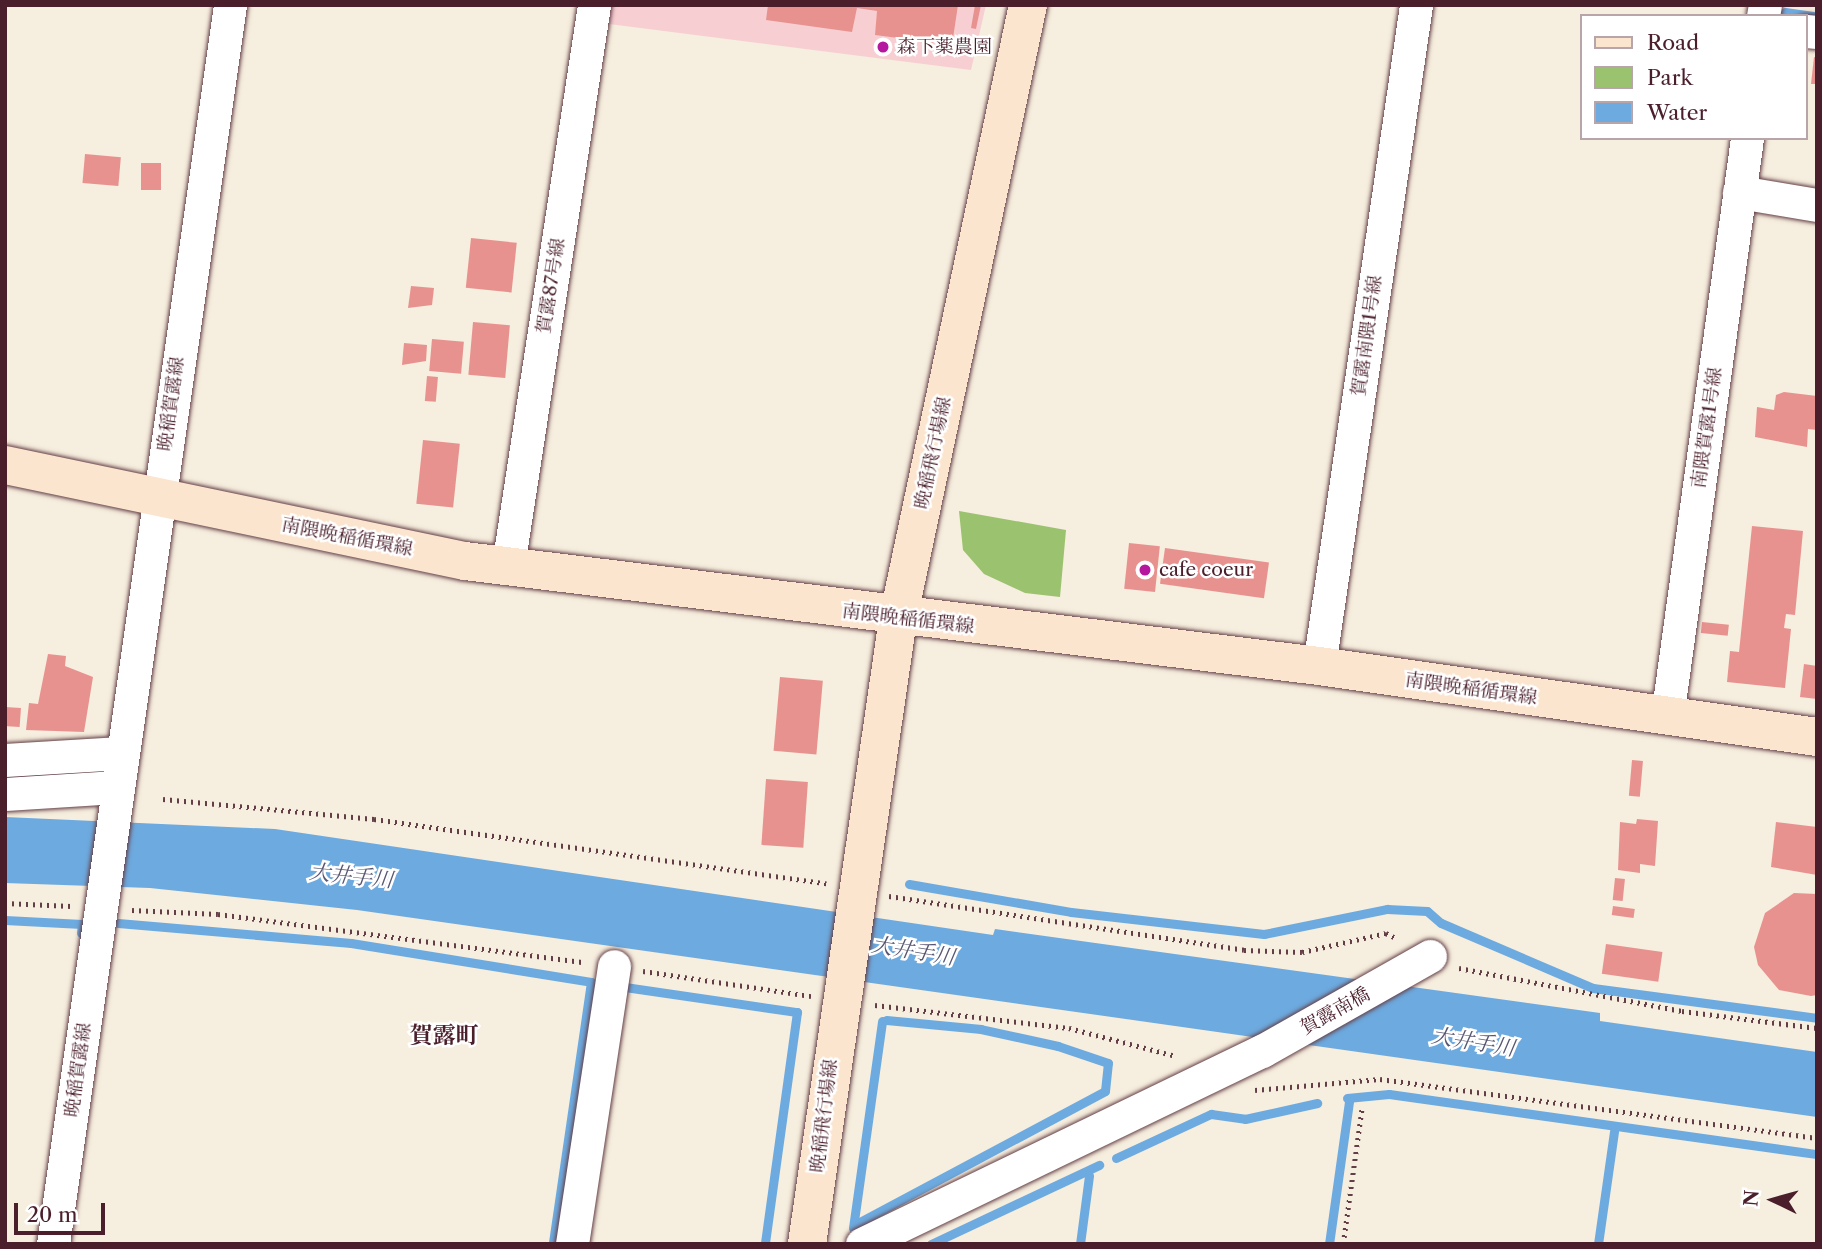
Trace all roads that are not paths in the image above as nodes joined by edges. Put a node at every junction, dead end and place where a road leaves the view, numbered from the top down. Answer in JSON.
{"nodes":[{"id":1,"x":230,"y":5,"type":"edge"},
{"id":2,"x":594,"y":5,"type":"edge"},
{"id":3,"x":1028,"y":5,"type":"edge"},
{"id":4,"x":1416,"y":5,"type":"edge"},
{"id":5,"x":1746,"y":140,"type":"edge"},
{"id":6,"x":1739,"y":192,"type":"junction"},
{"id":7,"x":1817,"y":205,"type":"edge"},
{"id":8,"x":5,"y":465,"type":"edge"},
{"id":9,"x":157,"y":499,"type":"junction"},
{"id":10,"x":508,"y":566,"type":"junction"},
{"id":11,"x":898,"y":619,"type":"junction"},
{"id":12,"x":1319,"y":666,"type":"junction"},
{"id":13,"x":1667,"y":718,"type":"junction"},
{"id":14,"x":1817,"y":737,"type":"edge"},
{"id":15,"x":121,"y":752,"type":"junction"},
{"id":16,"x":5,"y":760,"type":"edge"},
{"id":17,"x":5,"y":794,"type":"edge"},
{"id":18,"x":115,"y":795,"type":"junction"},
{"id":19,"x":1419,"y":964,"type":"road end"},
{"id":20,"x":614,"y":967,"type":"dead end"},
{"id":21,"x":53,"y":1244,"type":"edge"},
{"id":22,"x":572,"y":1244,"type":"edge"},
{"id":23,"x":807,"y":1244,"type":"edge"},
{"id":24,"x":862,"y":1244,"type":"edge"}],
"edges":[{"from":1,"to":9,"type":"street","name":"晩稲賀露線"},
{"from":2,"to":10,"type":"street","name":"賀露87号線"},
{"from":3,"to":11,"type":"street","name":"晩稲飛行場線"},
{"from":4,"to":12,"type":"street","name":"賀露南隈1号線"},
{"from":5,"to":6,"type":"street","name":"南隈賀露1号線"},
{"from":6,"to":7,"type":"street"},
{"from":6,"to":13,"type":"street","name":"南隈賀露1号線"},
{"from":8,"to":9,"type":"street","name":"南隈晩稲循環線"},
{"from":9,"to":10,"type":"street","name":"南隈晩稲循環線"},
{"from":9,"to":15,"type":"street","name":"晩稲賀露線"},
{"from":10,"to":11,"type":"street","name":"南隈晩稲循環線"},
{"from":11,"to":12,"type":"street","name":"南隈晩稲循環線"},
{"from":11,"to":23,"type":"street","name":"晩稲飛行場線"},
{"from":12,"to":13,"type":"street","name":"南隈晩稲循環線"},
{"from":13,"to":14,"type":"street","name":"南隈晩稲循環線"},
{"from":15,"to":16,"type":"street"},
{"from":15,"to":18,"type":"street","name":"晩稲賀露線"},
{"from":17,"to":18,"type":"street"},
{"from":18,"to":21,"type":"street","name":"晩稲賀露線"},
{"from":19,"to":24,"type":"street","name":"賀露南橋"},
{"from":20,"to":22,"type":"street"}]}
